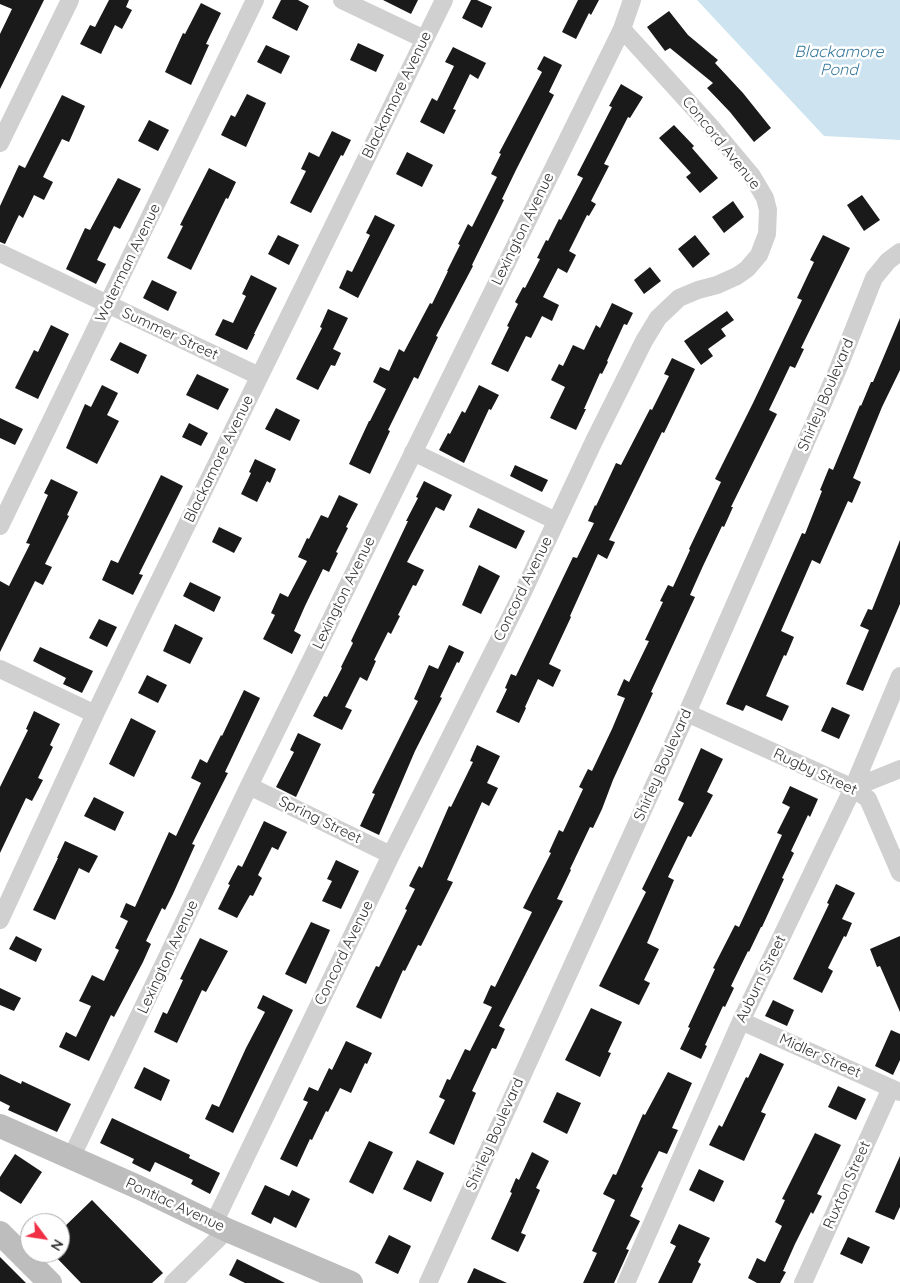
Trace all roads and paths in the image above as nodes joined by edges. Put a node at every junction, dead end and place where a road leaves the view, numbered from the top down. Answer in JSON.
{"nodes":[{"id":1,"x":70,"y":0,"type":"edge"},
{"id":2,"x":255,"y":0,"type":"edge"},
{"id":3,"x":342,"y":0,"type":"edge"},
{"id":4,"x":444,"y":0,"type":"edge"},
{"id":5,"x":632,"y":0,"type":"edge"},
{"id":6,"x":622,"y":29,"type":"junction"},
{"id":7,"x":424,"y":39,"type":"junction"},
{"id":8,"x":0,"y":143,"type":"edge"},
{"id":9,"x":900,"y":252,"type":"edge"},
{"id":10,"x":0,"y":253,"type":"edge"},
{"id":11,"x":108,"y":305,"type":"junction"},
{"id":12,"x":259,"y":376,"type":"junction"},
{"id":13,"x":414,"y":452,"type":"junction"},
{"id":14,"x":556,"y":520,"type":"junction"},
{"id":15,"x":0,"y":526,"type":"edge"},
{"id":16,"x":0,"y":669,"type":"edge"},
{"id":17,"x":900,"y":676,"type":"edge"},
{"id":18,"x":687,"y":713,"type":"junction"},
{"id":19,"x":95,"y":714,"type":"junction"},
{"id":20,"x":900,"y":769,"type":"edge"},
{"id":21,"x":249,"y":786,"type":"junction"},
{"id":22,"x":853,"y":788,"type":"junction"},
{"id":23,"x":392,"y":855,"type":"junction"},
{"id":24,"x":900,"y":873,"type":"edge"},
{"id":25,"x":0,"y":920,"type":"edge"},
{"id":26,"x":741,"y":1021,"type":"junction"},
{"id":27,"x":895,"y":1090,"type":"edge"},
{"id":28,"x":0,"y":1126,"type":"edge"},
{"id":29,"x":71,"y":1158,"type":"junction"},
{"id":30,"x":221,"y":1226,"type":"junction"},
{"id":31,"x":0,"y":1233,"type":"edge"},
{"id":32,"x":50,"y":1283,"type":"edge"},
{"id":33,"x":173,"y":1283,"type":"edge"},
{"id":34,"x":351,"y":1283,"type":"edge"},
{"id":35,"x":428,"y":1283,"type":"edge"},
{"id":36,"x":626,"y":1283,"type":"edge"},
{"id":37,"x":803,"y":1283,"type":"edge"}],
"edges":[{"from":1,"to":8,"type":"street"},
{"from":2,"to":11,"type":"street","name":"Waterman Avenue"},
{"from":3,"to":7,"type":"street"},
{"from":4,"to":7,"type":"street","name":"Blackamore Avenue"},
{"from":5,"to":6,"type":"street","name":"Lexington Avenue"},
{"from":6,"to":13,"type":"street","name":"Lexington Avenue"},
{"from":6,"to":14,"type":"street","name":"Concord Avenue"},
{"from":7,"to":12,"type":"street","name":"Blackamore Avenue"},
{"from":9,"to":18,"type":"street","name":"Shirley Boulevard"},
{"from":10,"to":11,"type":"street","name":"Summer Street"},
{"from":11,"to":12,"type":"street","name":"Summer Street"},
{"from":11,"to":15,"type":"street","name":"Waterman Avenue"},
{"from":12,"to":19,"type":"street","name":"Blackamore Avenue"},
{"from":13,"to":14,"type":"street"},
{"from":13,"to":21,"type":"street","name":"Lexington Avenue"},
{"from":14,"to":23,"type":"street","name":"Concord Avenue"},
{"from":16,"to":19,"type":"street"},
{"from":17,"to":22,"type":"street","name":"Auburn Street"},
{"from":18,"to":22,"type":"street","name":"Rugby Street"},
{"from":18,"to":35,"type":"street","name":"Shirley Boulevard"},
{"from":19,"to":25,"type":"street","name":"Blackamore Avenue"},
{"from":20,"to":22,"type":"street"},
{"from":21,"to":23,"type":"street","name":"Spring Street"},
{"from":21,"to":29,"type":"street","name":"Lexington Avenue"},
{"from":22,"to":24,"type":"street","name":"Rugby Street"},
{"from":22,"to":26,"type":"street","name":"Auburn Street"},
{"from":23,"to":30,"type":"street","name":"Concord Avenue"},
{"from":26,"to":27,"type":"street","name":"Midler Street"},
{"from":26,"to":36,"type":"street","name":"Auburn Street"},
{"from":27,"to":37,"type":"street","name":"Ruxton Street"},
{"from":28,"to":29,"type":"street","name":"Pontiac Avenue"},
{"from":29,"to":30,"type":"street","name":"Pontiac Avenue"},
{"from":30,"to":33,"type":"street","name":"Concord Avenue"},
{"from":30,"to":34,"type":"street","name":"Pontiac Avenue"},
{"from":31,"to":32,"type":"street"}]}
